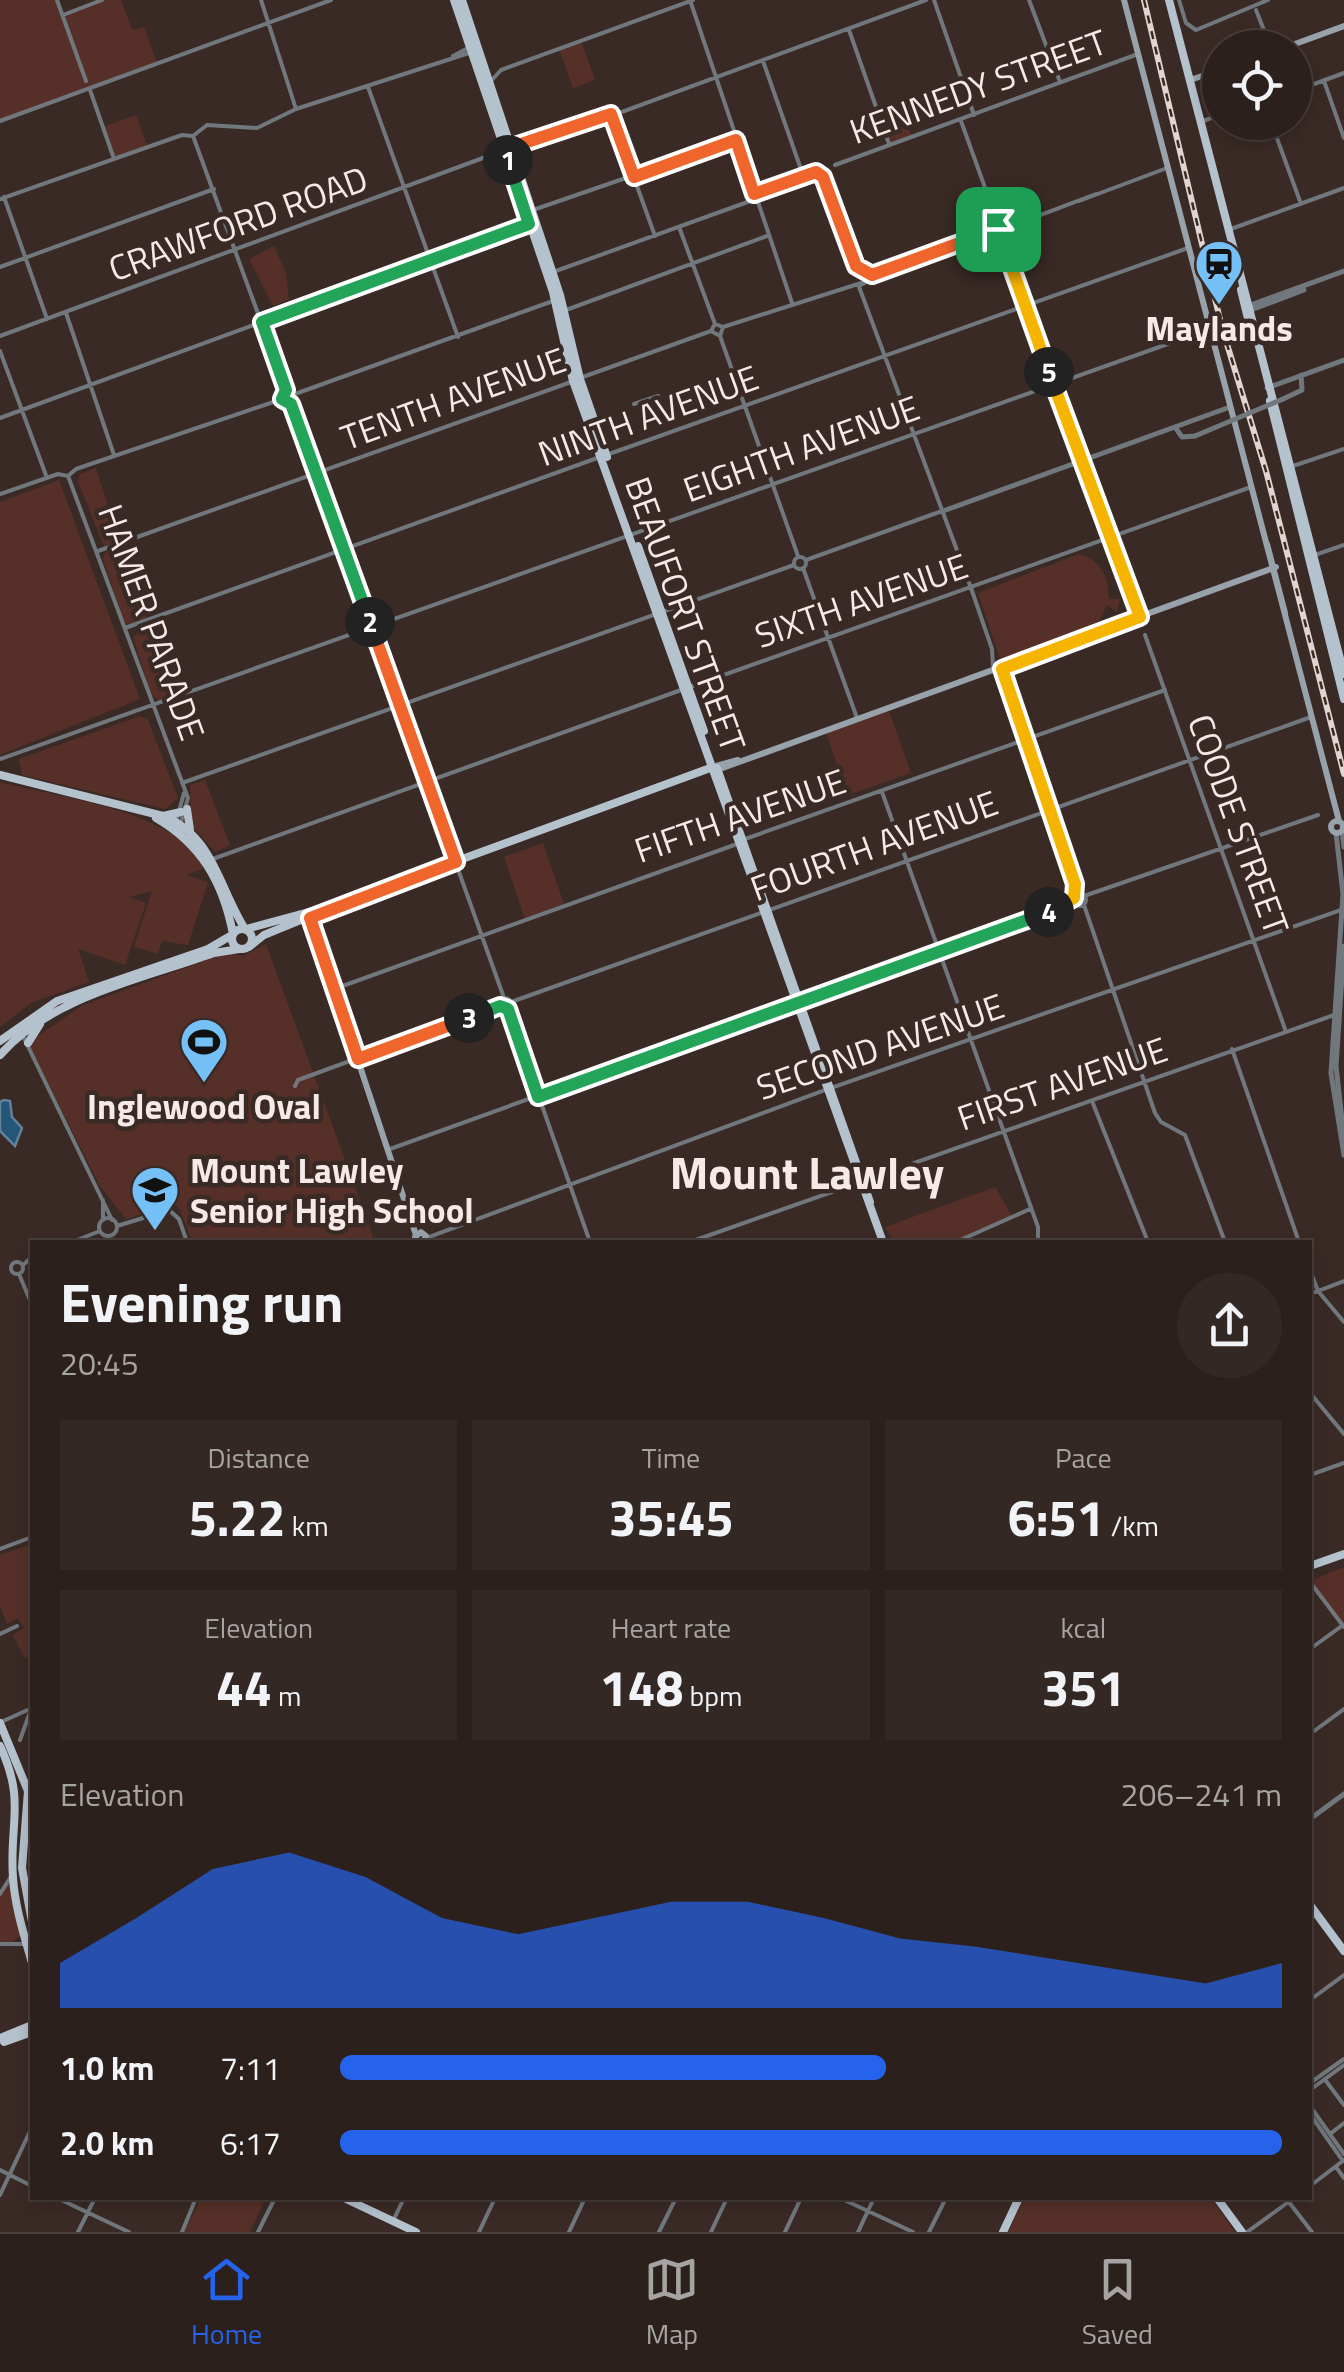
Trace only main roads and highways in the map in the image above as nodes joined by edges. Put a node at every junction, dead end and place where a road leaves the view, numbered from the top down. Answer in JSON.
{"nodes":[{"id":1,"x":1124,"y":0,"type":"edge"},
{"id":2,"x":1168,"y":0,"type":"edge"},
{"id":3,"x":459,"y":1,"type":"edge"},
{"id":4,"x":1344,"y":26,"type":"edge"},
{"id":5,"x":1312,"y":38,"type":"edge"},
{"id":6,"x":475,"y":48,"type":"junction"},
{"id":7,"x":1202,"y":76,"type":"edge"},
{"id":8,"x":1190,"y":80,"type":"junction"},
{"id":9,"x":509,"y":151,"type":"junction"},
{"id":10,"x":1311,"y":557,"type":"junction"},
{"id":11,"x":1274,"y":570,"type":"junction"},
{"id":12,"x":1344,"y":674,"type":"edge"},
{"id":13,"x":1344,"y":699,"type":"edge"},
{"id":14,"x":714,"y":769,"type":"junction"},
{"id":15,"x":0,"y":775,"type":"edge"},
{"id":16,"x":150,"y":814,"type":"junction"},
{"id":17,"x":180,"y":820,"type":"junction"},
{"id":18,"x":1341,"y":827,"type":"edge"},
{"id":19,"x":190,"y":830,"type":"junction"},
{"id":20,"x":208,"y":860,"type":"junction"},
{"id":21,"x":307,"y":916,"type":"junction"},
{"id":22,"x":245,"y":929,"type":"junction"},
{"id":23,"x":232,"y":934,"type":"junction"},
{"id":24,"x":244,"y":948,"type":"junction"},
{"id":25,"x":125,"y":976,"type":"junction"},
{"id":26,"x":134,"y":982,"type":"junction"},
{"id":27,"x":46,"y":1017,"type":"junction"},
{"id":28,"x":18,"y":1031,"type":"junction"},
{"id":29,"x":4,"y":1043,"type":"edge"},
{"id":30,"x":0,"y":1054,"type":"edge"},
{"id":31,"x":420,"y":1239,"type":"edge"},
{"id":32,"x":885,"y":1240,"type":"edge"},
{"id":33,"x":1344,"y":1554,"type":"edge"},
{"id":34,"x":1312,"y":1566,"type":"edge"},
{"id":35,"x":0,"y":1722,"type":"edge"},
{"id":36,"x":0,"y":1746,"type":"edge"},
{"id":37,"x":30,"y":1791,"type":"edge"},
{"id":38,"x":30,"y":1911,"type":"edge"},
{"id":39,"x":1312,"y":1913,"type":"edge"},
{"id":40,"x":1312,"y":1913,"type":"edge"},
{"id":41,"x":29,"y":1942,"type":"edge"},
{"id":42,"x":1344,"y":1951,"type":"edge"},
{"id":43,"x":1344,"y":1959,"type":"edge"},
{"id":44,"x":30,"y":2029,"type":"edge"},
{"id":45,"x":0,"y":2041,"type":"edge"},
{"id":46,"x":348,"y":2200,"type":"edge"},
{"id":47,"x":1018,"y":2200,"type":"edge"},
{"id":48,"x":1219,"y":2200,"type":"edge"},
{"id":49,"x":416,"y":2232,"type":"edge"},
{"id":50,"x":1003,"y":2232,"type":"edge"},
{"id":51,"x":1244,"y":2232,"type":"edge"}],
"edges":[{"from":1,"to":11,"type":"main road"},
{"from":2,"to":8,"type":"main road"},
{"from":3,"to":6,"type":"main road","name":"BEAUFORT STREET"},
{"from":4,"to":5,"type":"main road"},
{"from":6,"to":9,"type":"main road","name":"BEAUFORT STREET"},
{"from":6,"to":9,"type":"main road","name":"BEAUFORT STREET"},
{"from":7,"to":8,"type":"main road"},
{"from":8,"to":10,"type":"main road"},
{"from":9,"to":14,"type":"main road","name":"BEAUFORT STREET"},
{"from":10,"to":12,"type":"main road"},
{"from":10,"to":13,"type":"main road"},
{"from":11,"to":14,"type":"main road"},
{"from":11,"to":18,"type":"main road"},
{"from":14,"to":21,"type":"main road"},
{"from":14,"to":32,"type":"main road","name":"BEAUFORT STREET"},
{"from":15,"to":16,"type":"main road"},
{"from":16,"to":17,"type":"main road"},
{"from":16,"to":17,"type":"main road"},
{"from":17,"to":19,"type":"main road"},
{"from":17,"to":19,"type":"main road"},
{"from":17,"to":20,"type":"main road"},
{"from":19,"to":20,"type":"main road"},
{"from":20,"to":22,"type":"main road"},
{"from":20,"to":23,"type":"main road"},
{"from":21,"to":22,"type":"main road"},
{"from":21,"to":24,"type":"main road"},
{"from":21,"to":31,"type":"main road"},
{"from":22,"to":23,"type":"main road"},
{"from":22,"to":24,"type":"main road"},
{"from":23,"to":24,"type":"main road"},
{"from":23,"to":25,"type":"main road"},
{"from":24,"to":26,"type":"main road"},
{"from":25,"to":26,"type":"main road"},
{"from":25,"to":28,"type":"main road"},
{"from":26,"to":27,"type":"main road"},
{"from":27,"to":28,"type":"main road"},
{"from":27,"to":29,"type":"main road"},
{"from":28,"to":29,"type":"main road"},
{"from":29,"to":30,"type":"main road"},
{"from":33,"to":34,"type":"main road"},
{"from":35,"to":37,"type":"main road"},
{"from":36,"to":41,"type":"main road"},
{"from":37,"to":38,"type":"main road"},
{"from":39,"to":42,"type":"main road"},
{"from":40,"to":43,"type":"main road"},
{"from":44,"to":45,"type":"main road"},
{"from":46,"to":49,"type":"main road"},
{"from":47,"to":50,"type":"main road"},
{"from":48,"to":51,"type":"main road"}]}
